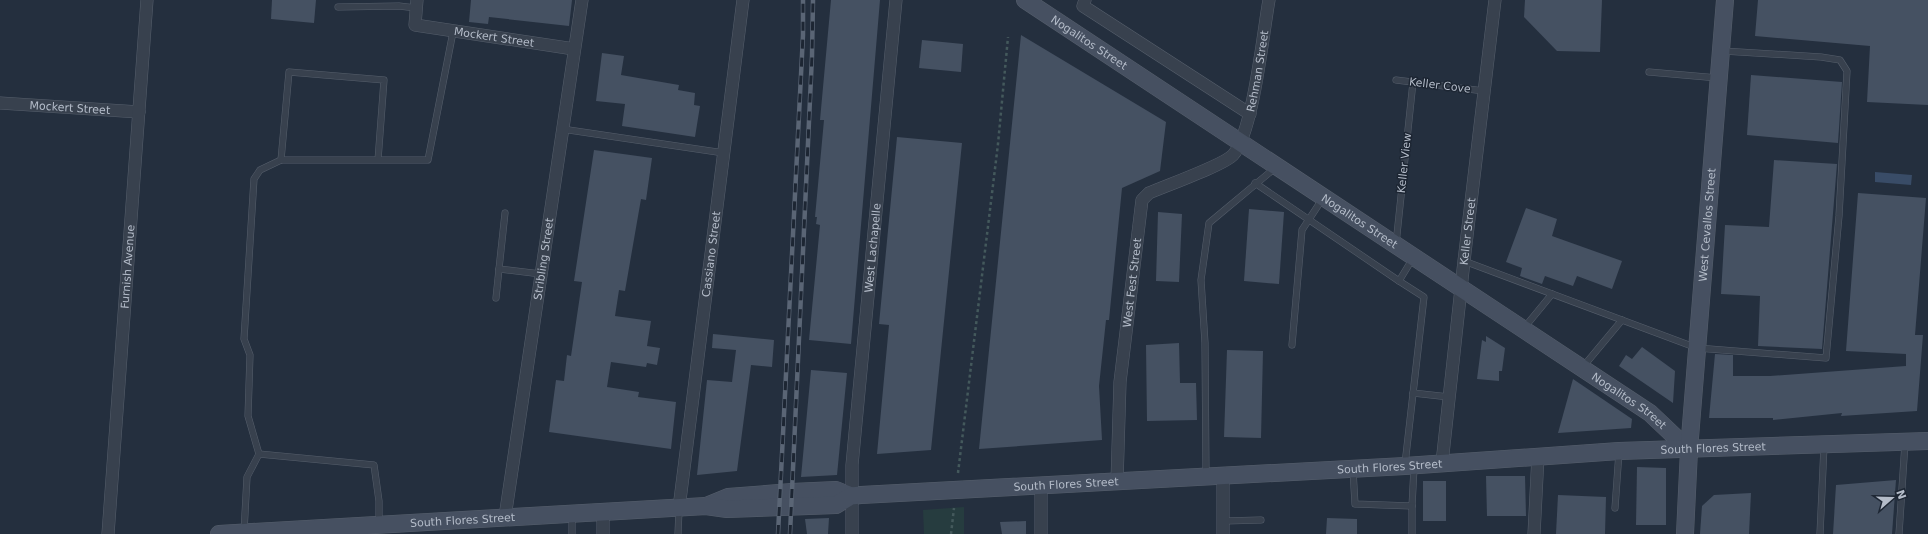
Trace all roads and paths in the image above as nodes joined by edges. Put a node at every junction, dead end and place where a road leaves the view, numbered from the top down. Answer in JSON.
{"nodes":[{"id":1,"x":147,"y":0,"type":"edge"},
{"id":2,"x":582,"y":0,"type":"edge"},
{"id":3,"x":743,"y":0,"type":"edge"},
{"id":4,"x":896,"y":0,"type":"edge"},
{"id":5,"x":1025,"y":0,"type":"edge"},
{"id":6,"x":1084,"y":0,"type":"edge"},
{"id":7,"x":1269,"y":0,"type":"edge"},
{"id":8,"x":1495,"y":0,"type":"edge"},
{"id":9,"x":1725,"y":0,"type":"edge"},
{"id":10,"x":417,"y":4,"type":"edge"},
{"id":11,"x":338,"y":7,"type":"dead end"},
{"id":12,"x":453,"y":32,"type":"junction"},
{"id":13,"x":1008,"y":37,"type":"dead end"},
{"id":14,"x":574,"y":49,"type":"junction"},
{"id":15,"x":1721,"y":51,"type":"junction"},
{"id":16,"x":1649,"y":72,"type":"dead end"},
{"id":17,"x":1719,"y":78,"type":"junction"},
{"id":18,"x":1396,"y":80,"type":"dead end"},
{"id":19,"x":1412,"y":82,"type":"junction"},
{"id":20,"x":1484,"y":91,"type":"junction"},
{"id":21,"x":0,"y":103,"type":"edge"},
{"id":22,"x":139,"y":112,"type":"junction"},
{"id":23,"x":1250,"y":114,"type":"junction"},
{"id":24,"x":562,"y":129,"type":"junction"},
{"id":25,"x":1241,"y":141,"type":"junction"},
{"id":26,"x":724,"y":153,"type":"junction"},
{"id":27,"x":281,"y":160,"type":"junction"},
{"id":28,"x":378,"y":160,"type":"junction"},
{"id":29,"x":1277,"y":167,"type":"junction"},
{"id":30,"x":1255,"y":183,"type":"junction"},
{"id":31,"x":1324,"y":197,"type":"junction"},
{"id":32,"x":505,"y":213,"type":"dead end"},
{"id":33,"x":1309,"y":218,"type":"junction"},
{"id":34,"x":1396,"y":245,"type":"junction"},
{"id":35,"x":1414,"y":256,"type":"junction"},
{"id":36,"x":1464,"y":261,"type":"junction"},
{"id":37,"x":499,"y":270,"type":"junction"},
{"id":38,"x":541,"y":274,"type":"junction"},
{"id":39,"x":1399,"y":281,"type":"junction"},
{"id":40,"x":1461,"y":287,"type":"junction"},
{"id":41,"x":1552,"y":294,"type":"junction"},
{"id":42,"x":496,"y":298,"type":"dead end"},
{"id":43,"x":1622,"y":320,"type":"junction"},
{"id":44,"x":1523,"y":329,"type":"junction"},
{"id":45,"x":1292,"y":345,"type":"dead end"},
{"id":46,"x":1697,"y":348,"type":"junction"},
{"id":47,"x":1582,"y":368,"type":"junction"},
{"id":48,"x":1413,"y":393,"type":"junction"},
{"id":49,"x":1449,"y":397,"type":"junction"},
{"id":50,"x":1928,"y":441,"type":"edge"},
{"id":51,"x":1905,"y":443,"type":"junction"},
{"id":52,"x":1824,"y":446,"type":"junction"},
{"id":53,"x":1689,"y":450,"type":"junction"},
{"id":54,"x":1619,"y":451,"type":"junction"},
{"id":55,"x":259,"y":454,"type":"junction"},
{"id":56,"x":1538,"y":456,"type":"junction"},
{"id":57,"x":1442,"y":463,"type":"junction"},
{"id":58,"x":1409,"y":465,"type":"junction"},
{"id":59,"x":1353,"y":468,"type":"junction"},
{"id":60,"x":958,"y":473,"type":"dead end"},
{"id":61,"x":1223,"y":476,"type":"junction"},
{"id":62,"x":1206,"y":477,"type":"junction"},
{"id":63,"x":1117,"y":482,"type":"junction"},
{"id":64,"x":1041,"y":486,"type":"junction"},
{"id":65,"x":851,"y":496,"type":"junction"},
{"id":66,"x":1412,"y":506,"type":"junction"},
{"id":67,"x":679,"y":508,"type":"junction"},
{"id":68,"x":954,"y":508,"type":"dead end"},
{"id":69,"x":1615,"y":508,"type":"dead end"},
{"id":70,"x":603,"y":512,"type":"junction"},
{"id":71,"x":572,"y":514,"type":"junction"},
{"id":72,"x":505,"y":517,"type":"junction"},
{"id":73,"x":1261,"y":520,"type":"dead end"},
{"id":74,"x":1224,"y":521,"type":"junction"},
{"id":75,"x":379,"y":525,"type":"junction"},
{"id":76,"x":341,"y":531,"type":"edge"},
{"id":77,"x":292,"y":532,"type":"edge"},
{"id":78,"x":244,"y":533,"type":"edge"},
{"id":79,"x":108,"y":534,"type":"edge"},
{"id":80,"x":218,"y":534,"type":"edge"},
{"id":81,"x":572,"y":534,"type":"edge"},
{"id":82,"x":603,"y":534,"type":"edge"},
{"id":83,"x":678,"y":534,"type":"edge"},
{"id":84,"x":852,"y":534,"type":"edge"},
{"id":85,"x":951,"y":534,"type":"edge"},
{"id":86,"x":1041,"y":534,"type":"edge"},
{"id":87,"x":1224,"y":534,"type":"edge"},
{"id":88,"x":1412,"y":534,"type":"edge"},
{"id":89,"x":1534,"y":534,"type":"edge"},
{"id":90,"x":1685,"y":534,"type":"edge"},
{"id":91,"x":1820,"y":534,"type":"edge"},
{"id":92,"x":1899,"y":534,"type":"edge"}],
"edges":[{"from":1,"to":22,"type":"street","name":"Furnish Avenue"},
{"from":2,"to":14,"type":"street","name":"Stribling Street"},
{"from":3,"to":26,"type":"street","name":"Cassiano Street"},
{"from":4,"to":65,"type":"street","name":"West Lachapelle"},
{"from":5,"to":25,"type":"main road","name":"Nogalitos Street"},
{"from":6,"to":23,"type":"street"},
{"from":7,"to":23,"type":"street","name":"Rehman Street"},
{"from":8,"to":20,"type":"street","name":"Keller Street"},
{"from":9,"to":15,"type":"main road","name":"West Cevallos Street"},
{"from":10,"to":11,"type":"lane"},
{"from":10,"to":12,"type":"street","name":"Mockert Street"},
{"from":12,"to":14,"type":"street","name":"Mockert Street"},
{"from":12,"to":28,"type":"lane"},
{"from":13,"to":60,"type":"path"},
{"from":14,"to":24,"type":"street","name":"Stribling Street"},
{"from":15,"to":17,"type":"main road","name":"West Cevallos Street"},
{"from":15,"to":46,"type":"lane"},
{"from":16,"to":17,"type":"lane"},
{"from":17,"to":46,"type":"main road","name":"West Cevallos Street"},
{"from":18,"to":19,"type":"lane","name":"Keller Cove"},
{"from":19,"to":20,"type":"lane","name":"Keller Cove"},
{"from":19,"to":34,"type":"lane","name":"Keller View"},
{"from":20,"to":36,"type":"street","name":"Keller Street"},
{"from":21,"to":22,"type":"street","name":"Mockert Street"},
{"from":22,"to":79,"type":"street","name":"Furnish Avenue"},
{"from":23,"to":25,"type":"street","name":"Rehman Street"},
{"from":24,"to":26,"type":"lane"},
{"from":24,"to":38,"type":"street","name":"Stribling Street"},
{"from":25,"to":29,"type":"main road","name":"Nogalitos Street"},
{"from":25,"to":63,"type":"street","name":"West Fest Street"},
{"from":26,"to":67,"type":"street","name":"Cassiano Street"},
{"from":27,"to":28,"type":"lane"},
{"from":27,"to":28,"type":"lane"},
{"from":27,"to":55,"type":"lane"},
{"from":29,"to":30,"type":"lane"},
{"from":29,"to":31,"type":"main road","name":"Nogalitos Street"},
{"from":30,"to":33,"type":"lane"},
{"from":30,"to":62,"type":"lane"},
{"from":31,"to":33,"type":"lane"},
{"from":31,"to":34,"type":"main road","name":"Nogalitos Street"},
{"from":32,"to":37,"type":"lane"},
{"from":33,"to":39,"type":"lane"},
{"from":33,"to":45,"type":"lane"},
{"from":34,"to":35,"type":"main road","name":"Nogalitos Street"},
{"from":35,"to":39,"type":"lane"},
{"from":35,"to":40,"type":"main road","name":"Nogalitos Street"},
{"from":36,"to":40,"type":"street","name":"Keller Street"},
{"from":36,"to":41,"type":"lane"},
{"from":37,"to":38,"type":"lane"},
{"from":37,"to":42,"type":"lane"},
{"from":38,"to":72,"type":"street","name":"Stribling Street"},
{"from":39,"to":48,"type":"lane"},
{"from":40,"to":44,"type":"main road","name":"Nogalitos Street"},
{"from":40,"to":49,"type":"street","name":"Keller Street"},
{"from":41,"to":43,"type":"lane"},
{"from":41,"to":44,"type":"lane"},
{"from":43,"to":46,"type":"lane"},
{"from":43,"to":47,"type":"lane"},
{"from":44,"to":47,"type":"main road","name":"Nogalitos Street"},
{"from":46,"to":53,"type":"main road","name":"West Cevallos Street"},
{"from":47,"to":53,"type":"main road","name":"Nogalitos Street"},
{"from":48,"to":49,"type":"lane"},
{"from":48,"to":58,"type":"lane"},
{"from":49,"to":57,"type":"street","name":"Keller Street"},
{"from":50,"to":51,"type":"main road","name":"South Flores Street"},
{"from":51,"to":52,"type":"main road","name":"South Flores Street"},
{"from":51,"to":92,"type":"lane"},
{"from":52,"to":53,"type":"main road","name":"South Flores Street"},
{"from":52,"to":91,"type":"lane"},
{"from":53,"to":54,"type":"main road","name":"South Flores Street"},
{"from":53,"to":90,"type":"main road","name":"West Cevallos Street"},
{"from":54,"to":56,"type":"main road","name":"South Flores Street"},
{"from":54,"to":69,"type":"lane"},
{"from":55,"to":75,"type":"lane"},
{"from":55,"to":78,"type":"lane"},
{"from":56,"to":57,"type":"main road","name":"South Flores Street"},
{"from":56,"to":89,"type":"street"},
{"from":57,"to":58,"type":"main road","name":"South Flores Street"},
{"from":58,"to":59,"type":"main road","name":"South Flores Street"},
{"from":58,"to":66,"type":"lane"},
{"from":59,"to":61,"type":"main road","name":"South Flores Street"},
{"from":59,"to":66,"type":"lane"},
{"from":61,"to":62,"type":"main road","name":"South Flores Street"},
{"from":61,"to":74,"type":"street"},
{"from":62,"to":63,"type":"main road","name":"South Flores Street"},
{"from":63,"to":64,"type":"main road","name":"South Flores Street"},
{"from":64,"to":65,"type":"main road","name":"South Flores Street"},
{"from":64,"to":86,"type":"street"},
{"from":65,"to":67,"type":"main road","name":"South Flores Street"},
{"from":65,"to":84,"type":"street","name":"West Lachapelle"},
{"from":66,"to":88,"type":"lane"},
{"from":67,"to":70,"type":"main road","name":"South Flores Street"},
{"from":67,"to":83,"type":"lane"},
{"from":68,"to":85,"type":"path"},
{"from":70,"to":71,"type":"main road","name":"South Flores Street"},
{"from":70,"to":82,"type":"street"},
{"from":71,"to":72,"type":"main road","name":"South Flores Street"},
{"from":71,"to":81,"type":"lane"},
{"from":72,"to":75,"type":"main road","name":"South Flores Street"},
{"from":73,"to":74,"type":"lane"},
{"from":74,"to":87,"type":"street"},
{"from":75,"to":76,"type":"main road","name":"South Flores Street"},
{"from":76,"to":77,"type":"main road","name":"South Flores Street"},
{"from":77,"to":78,"type":"main road","name":"South Flores Street"},
{"from":78,"to":80,"type":"main road","name":"South Flores Street"}]}
